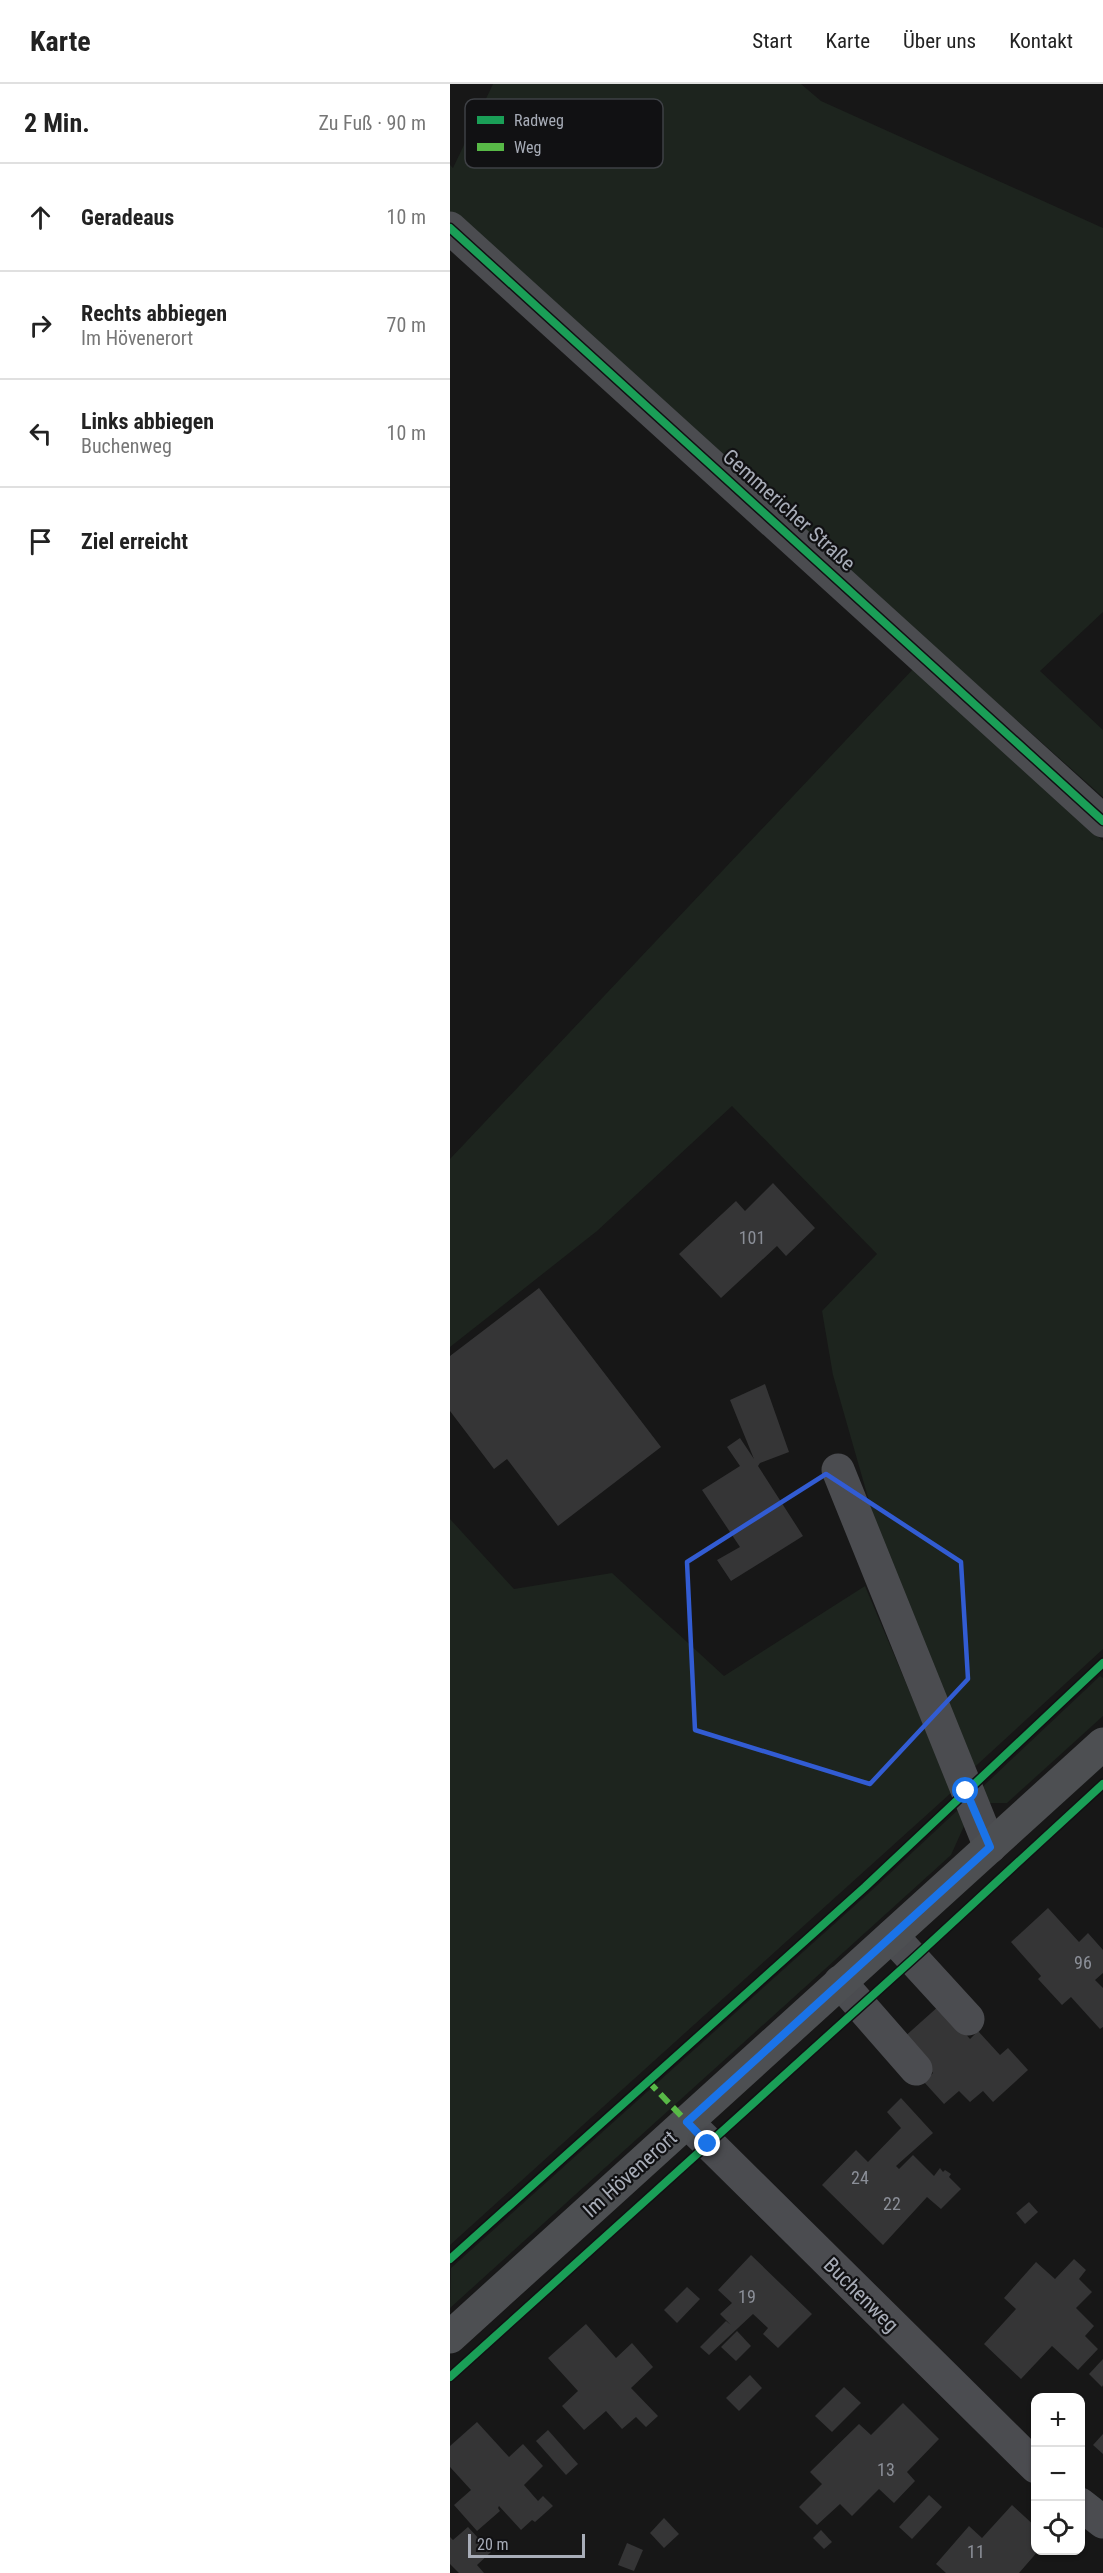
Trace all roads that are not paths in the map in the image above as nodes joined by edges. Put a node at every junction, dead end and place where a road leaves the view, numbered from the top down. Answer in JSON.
{"nodes":[{"id":1,"x":450,"y":228,"type":"edge"},
{"id":2,"x":1103,"y":821,"type":"edge"},
{"id":3,"x":838,"y":1470,"type":"dead end"},
{"id":4,"x":1103,"y":1744,"type":"edge"},
{"id":5,"x":990,"y":1847,"type":"junction"},
{"id":6,"x":892,"y":1936,"type":"junction"},
{"id":7,"x":840,"y":1983,"type":"junction"},
{"id":8,"x":968,"y":2019,"type":"dead end"},
{"id":9,"x":916,"y":2069,"type":"dead end"},
{"id":10,"x":687,"y":2122,"type":"junction"},
{"id":11,"x":450,"y":2337,"type":"edge"},
{"id":12,"x":1031,"y":2463,"type":"edge"},
{"id":13,"x":1085,"y":2508,"type":"edge"},
{"id":14,"x":1103,"y":2522,"type":"edge"}],
"edges":[{"from":1,"to":2,"type":"street","name":"Gemmericher Straße"},
{"from":3,"to":5,"type":"street"},
{"from":4,"to":5,"type":"main road","name":"Im Hövenerort"},
{"from":5,"to":6,"type":"main road","name":"Im Hövenerort"},
{"from":6,"to":7,"type":"main road","name":"Im Hövenerort"},
{"from":6,"to":8,"type":"street"},
{"from":7,"to":9,"type":"street"},
{"from":7,"to":10,"type":"main road","name":"Im Hövenerort"},
{"from":10,"to":11,"type":"main road","name":"Im Hövenerort"},
{"from":10,"to":12,"type":"street","name":"Buchenweg"},
{"from":13,"to":14,"type":"street"}]}
